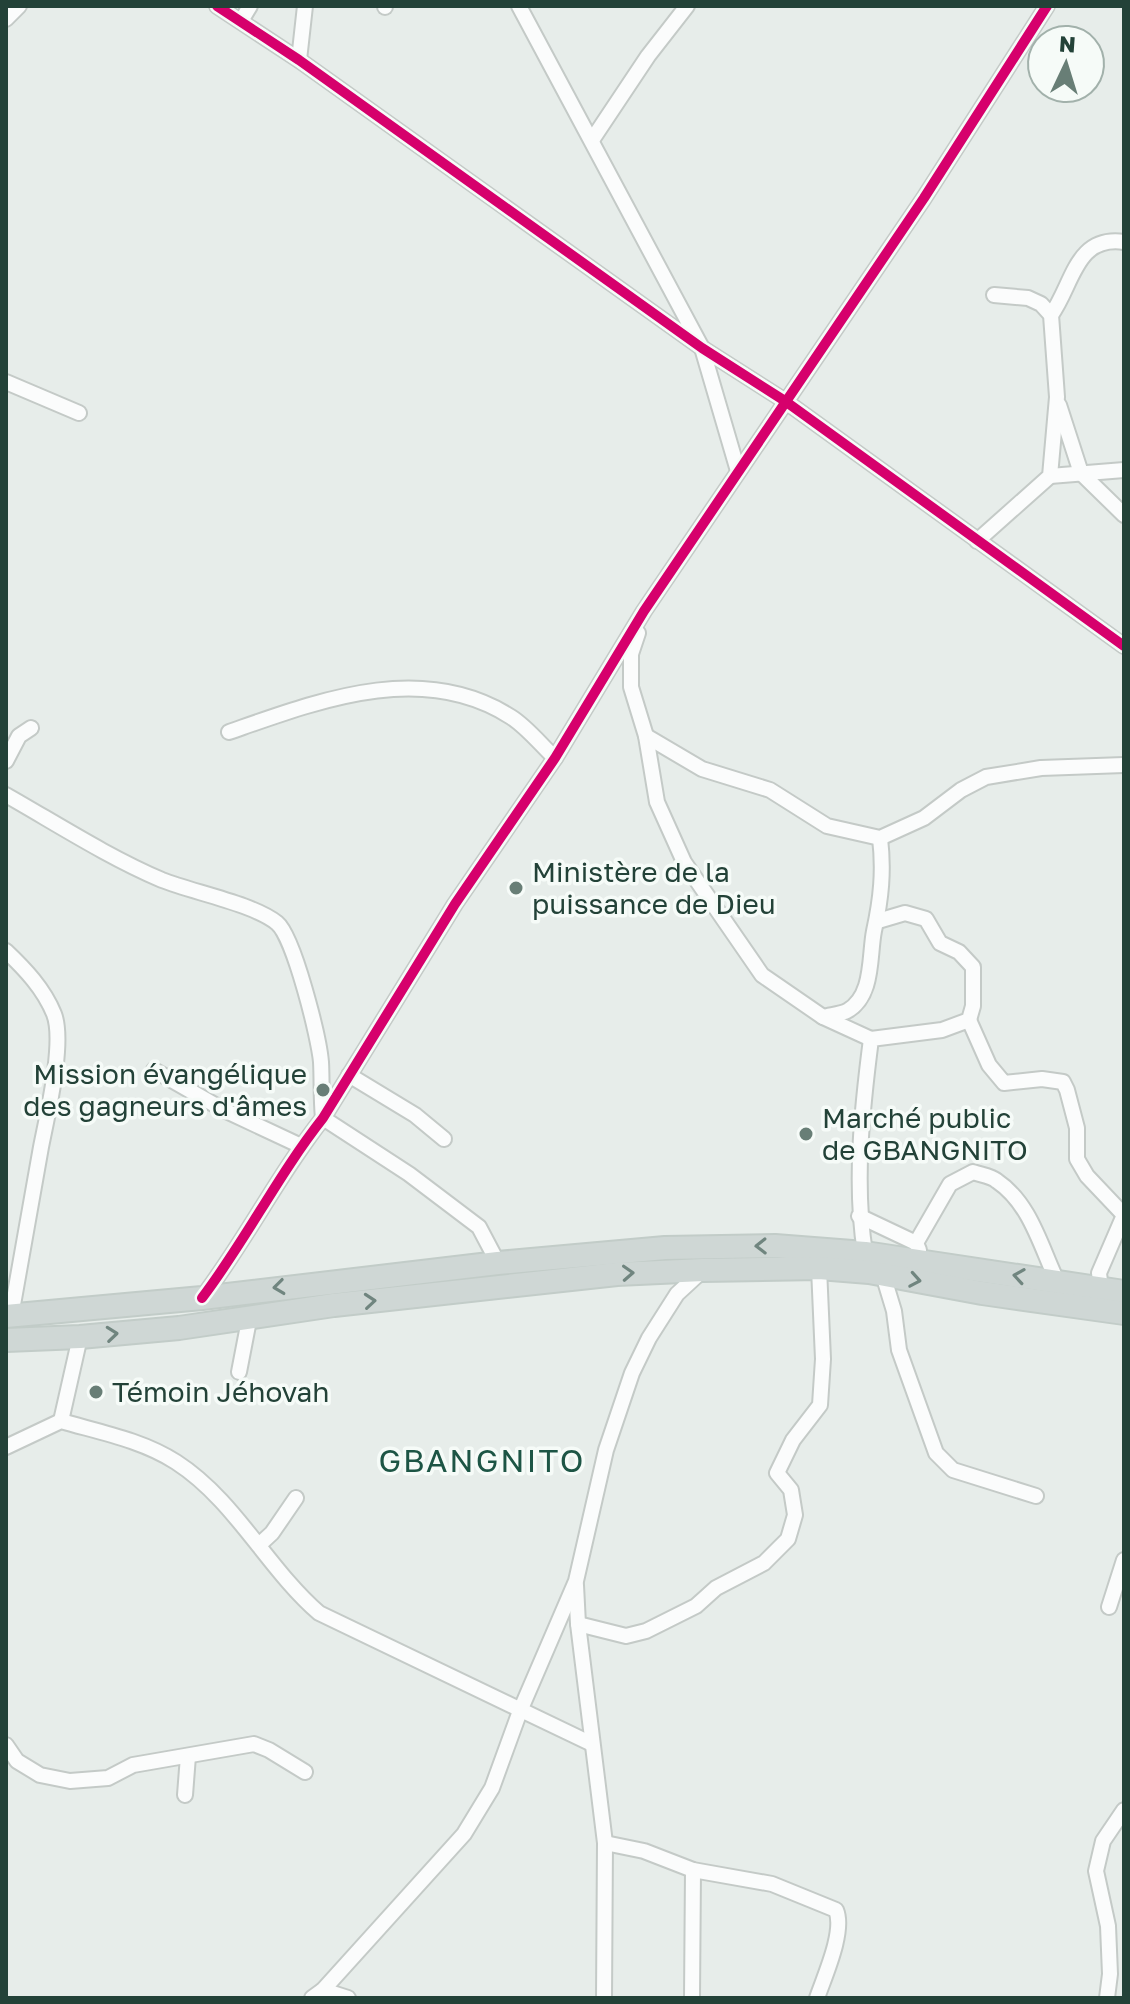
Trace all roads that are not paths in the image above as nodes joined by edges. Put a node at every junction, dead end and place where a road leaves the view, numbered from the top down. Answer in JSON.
{"nodes":[{"id":1,"x":19,"y":6,"type":"edge"},
{"id":2,"x":217,"y":6,"type":"edge"},
{"id":3,"x":250,"y":6,"type":"edge"},
{"id":4,"x":305,"y":6,"type":"edge"},
{"id":5,"x":519,"y":6,"type":"edge"},
{"id":6,"x":687,"y":6,"type":"edge"},
{"id":7,"x":1047,"y":6,"type":"edge"},
{"id":8,"x":6,"y":19,"type":"edge"},
{"id":9,"x":241,"y":21,"type":"junction"},
{"id":10,"x":299,"y":60,"type":"junction"},
{"id":11,"x":592,"y":140,"type":"junction"},
{"id":12,"x":1124,"y":242,"type":"edge"},
{"id":13,"x":994,"y":295,"type":"dead end"},
{"id":14,"x":1051,"y":315,"type":"junction"},
{"id":15,"x":702,"y":348,"type":"junction"},
{"id":16,"x":6,"y":382,"type":"edge"},
{"id":17,"x":1057,"y":397,"type":"junction"},
{"id":18,"x":785,"y":401,"type":"junction"},
{"id":19,"x":79,"y":413,"type":"dead end"},
{"id":20,"x":1124,"y":470,"type":"edge"},
{"id":21,"x":738,"y":471,"type":"junction"},
{"id":22,"x":1081,"y":473,"type":"junction"},
{"id":23,"x":1050,"y":476,"type":"junction"},
{"id":24,"x":1124,"y":515,"type":"edge"},
{"id":25,"x":977,"y":541,"type":"junction"},
{"id":26,"x":644,"y":611,"type":"junction"},
{"id":27,"x":1124,"y":646,"type":"edge"},
{"id":28,"x":31,"y":728,"type":"dead end"},
{"id":29,"x":229,"y":732,"type":"dead end"},
{"id":30,"x":646,"y":736,"type":"junction"},
{"id":31,"x":555,"y":758,"type":"junction"},
{"id":32,"x":6,"y":761,"type":"edge"},
{"id":33,"x":1124,"y":765,"type":"edge"},
{"id":34,"x":6,"y":795,"type":"edge"},
{"id":35,"x":880,"y":838,"type":"junction"},
{"id":36,"x":878,"y":921,"type":"junction"},
{"id":37,"x":6,"y":951,"type":"edge"},
{"id":38,"x":823,"y":1017,"type":"junction"},
{"id":39,"x":969,"y":1020,"type":"junction"},
{"id":40,"x":871,"y":1039,"type":"junction"},
{"id":41,"x":154,"y":1070,"type":"dead end"},
{"id":42,"x":349,"y":1075,"type":"junction"},
{"id":43,"x":323,"y":1118,"type":"junction"},
{"id":44,"x":444,"y":1139,"type":"dead end"},
{"id":45,"x":301,"y":1146,"type":"junction"},
{"id":46,"x":1124,"y":1215,"type":"edge"},
{"id":47,"x":859,"y":1216,"type":"junction"},
{"id":48,"x":920,"y":1252,"type":"junction"},
{"id":49,"x":867,"y":1262,"type":"junction"},
{"id":50,"x":498,"y":1263,"type":"junction"},
{"id":51,"x":226,"y":1266,"type":"junction"},
{"id":52,"x":819,"y":1268,"type":"junction"},
{"id":53,"x":703,"y":1270,"type":"junction"},
{"id":54,"x":1058,"y":1283,"type":"junction"},
{"id":55,"x":1101,"y":1289,"type":"junction"},
{"id":56,"x":240,"y":1292,"type":"junction"},
{"id":57,"x":1124,"y":1292,"type":"edge"},
{"id":58,"x":202,"y":1298,"type":"junction"},
{"id":59,"x":1124,"y":1313,"type":"edge"},
{"id":60,"x":250,"y":1315,"type":"junction"},
{"id":61,"x":8,"y":1316,"type":"edge"},
{"id":62,"x":80,"y":1337,"type":"junction"},
{"id":63,"x":6,"y":1340,"type":"edge"},
{"id":64,"x":239,"y":1372,"type":"dead end"},
{"id":65,"x":61,"y":1421,"type":"junction"},
{"id":66,"x":6,"y":1447,"type":"edge"},
{"id":67,"x":1036,"y":1496,"type":"dead end"},
{"id":68,"x":296,"y":1498,"type":"dead end"},
{"id":69,"x":259,"y":1545,"type":"junction"},
{"id":70,"x":1124,"y":1560,"type":"edge"},
{"id":71,"x":576,"y":1581,"type":"junction"},
{"id":72,"x":1109,"y":1607,"type":"dead end"},
{"id":73,"x":578,"y":1624,"type":"junction"},
{"id":74,"x":520,"y":1711,"type":"junction"},
{"id":75,"x":592,"y":1744,"type":"junction"},
{"id":76,"x":6,"y":1745,"type":"edge"},
{"id":77,"x":188,"y":1756,"type":"junction"},
{"id":78,"x":305,"y":1772,"type":"dead end"},
{"id":79,"x":185,"y":1795,"type":"dead end"},
{"id":80,"x":1124,"y":1810,"type":"edge"},
{"id":81,"x":605,"y":1843,"type":"junction"},
{"id":82,"x":693,"y":1870,"type":"junction"},
{"id":83,"x":318,"y":1994,"type":"edge"},
{"id":84,"x":692,"y":1997,"type":"edge"},
{"id":85,"x":348,"y":1998,"type":"edge"},
{"id":86,"x":604,"y":1998,"type":"edge"},
{"id":87,"x":817,"y":1998,"type":"edge"},
{"id":88,"x":1107,"y":1998,"type":"edge"}],
"edges":[{"from":1,"to":8,"type":"street"},
{"from":2,"to":9,"type":"street"},
{"from":3,"to":9,"type":"street"},
{"from":4,"to":10,"type":"street"},
{"from":5,"to":11,"type":"street"},
{"from":6,"to":11,"type":"street"},
{"from":7,"to":18,"type":"street"},
{"from":9,"to":10,"type":"street"},
{"from":10,"to":15,"type":"street"},
{"from":11,"to":15,"type":"street"},
{"from":12,"to":14,"type":"street"},
{"from":13,"to":14,"type":"street"},
{"from":14,"to":17,"type":"street"},
{"from":15,"to":18,"type":"street"},
{"from":15,"to":21,"type":"street"},
{"from":16,"to":19,"type":"street"},
{"from":17,"to":22,"type":"street"},
{"from":17,"to":23,"type":"street"},
{"from":18,"to":21,"type":"street"},
{"from":18,"to":25,"type":"street"},
{"from":20,"to":22,"type":"street"},
{"from":21,"to":26,"type":"street"},
{"from":22,"to":23,"type":"street"},
{"from":22,"to":24,"type":"street"},
{"from":23,"to":25,"type":"street"},
{"from":25,"to":27,"type":"street"},
{"from":26,"to":30,"type":"street"},
{"from":26,"to":31,"type":"street"},
{"from":28,"to":32,"type":"street"},
{"from":29,"to":31,"type":"street"},
{"from":30,"to":35,"type":"street"},
{"from":30,"to":38,"type":"street"},
{"from":31,"to":42,"type":"street"},
{"from":33,"to":35,"type":"street"},
{"from":34,"to":43,"type":"street"},
{"from":35,"to":36,"type":"street"},
{"from":36,"to":38,"type":"street"},
{"from":36,"to":39,"type":"street"},
{"from":37,"to":61,"type":"street"},
{"from":38,"to":40,"type":"street"},
{"from":39,"to":40,"type":"street"},
{"from":39,"to":46,"type":"street"},
{"from":40,"to":47,"type":"street"},
{"from":41,"to":45,"type":"street"},
{"from":42,"to":43,"type":"street"},
{"from":42,"to":44,"type":"street"},
{"from":43,"to":45,"type":"street"},
{"from":43,"to":50,"type":"street"},
{"from":45,"to":51,"type":"street"},
{"from":46,"to":55,"type":"street"},
{"from":47,"to":48,"type":"street"},
{"from":47,"to":49,"type":"street"},
{"from":48,"to":49,"type":"main road"},
{"from":54,"to":48,"type":"main road","one_way":true},
{"from":48,"to":54,"type":"street"},
{"from":49,"to":50,"type":"main road","one_way":true},
{"from":49,"to":52,"type":"main road"},
{"from":49,"to":59,"type":"main road","one_way":true},
{"from":49,"to":67,"type":"street"},
{"from":50,"to":56,"type":"main road","one_way":true},
{"from":51,"to":56,"type":"street"},
{"from":51,"to":58,"type":"street"},
{"from":52,"to":53,"type":"main road"},
{"from":52,"to":73,"type":"street"},
{"from":60,"to":53,"type":"main road","one_way":true},
{"from":53,"to":71,"type":"street"},
{"from":54,"to":55,"type":"main road"},
{"from":55,"to":57,"type":"main road"},
{"from":56,"to":58,"type":"main road"},
{"from":58,"to":61,"type":"main road"},
{"from":62,"to":60,"type":"main road","one_way":true},
{"from":60,"to":64,"type":"street"},
{"from":62,"to":63,"type":"main road"},
{"from":62,"to":65,"type":"street"},
{"from":65,"to":66,"type":"street"},
{"from":65,"to":69,"type":"street"},
{"from":68,"to":69,"type":"street"},
{"from":69,"to":74,"type":"street"},
{"from":70,"to":72,"type":"street"},
{"from":71,"to":73,"type":"street"},
{"from":71,"to":74,"type":"street"},
{"from":73,"to":75,"type":"street"},
{"from":74,"to":75,"type":"street"},
{"from":74,"to":83,"type":"street"},
{"from":75,"to":81,"type":"street"},
{"from":76,"to":77,"type":"street"},
{"from":77,"to":78,"type":"street"},
{"from":77,"to":79,"type":"street"},
{"from":80,"to":88,"type":"street"},
{"from":81,"to":82,"type":"street"},
{"from":81,"to":86,"type":"street"},
{"from":82,"to":84,"type":"street"},
{"from":82,"to":87,"type":"street"},
{"from":83,"to":85,"type":"street"}]}
